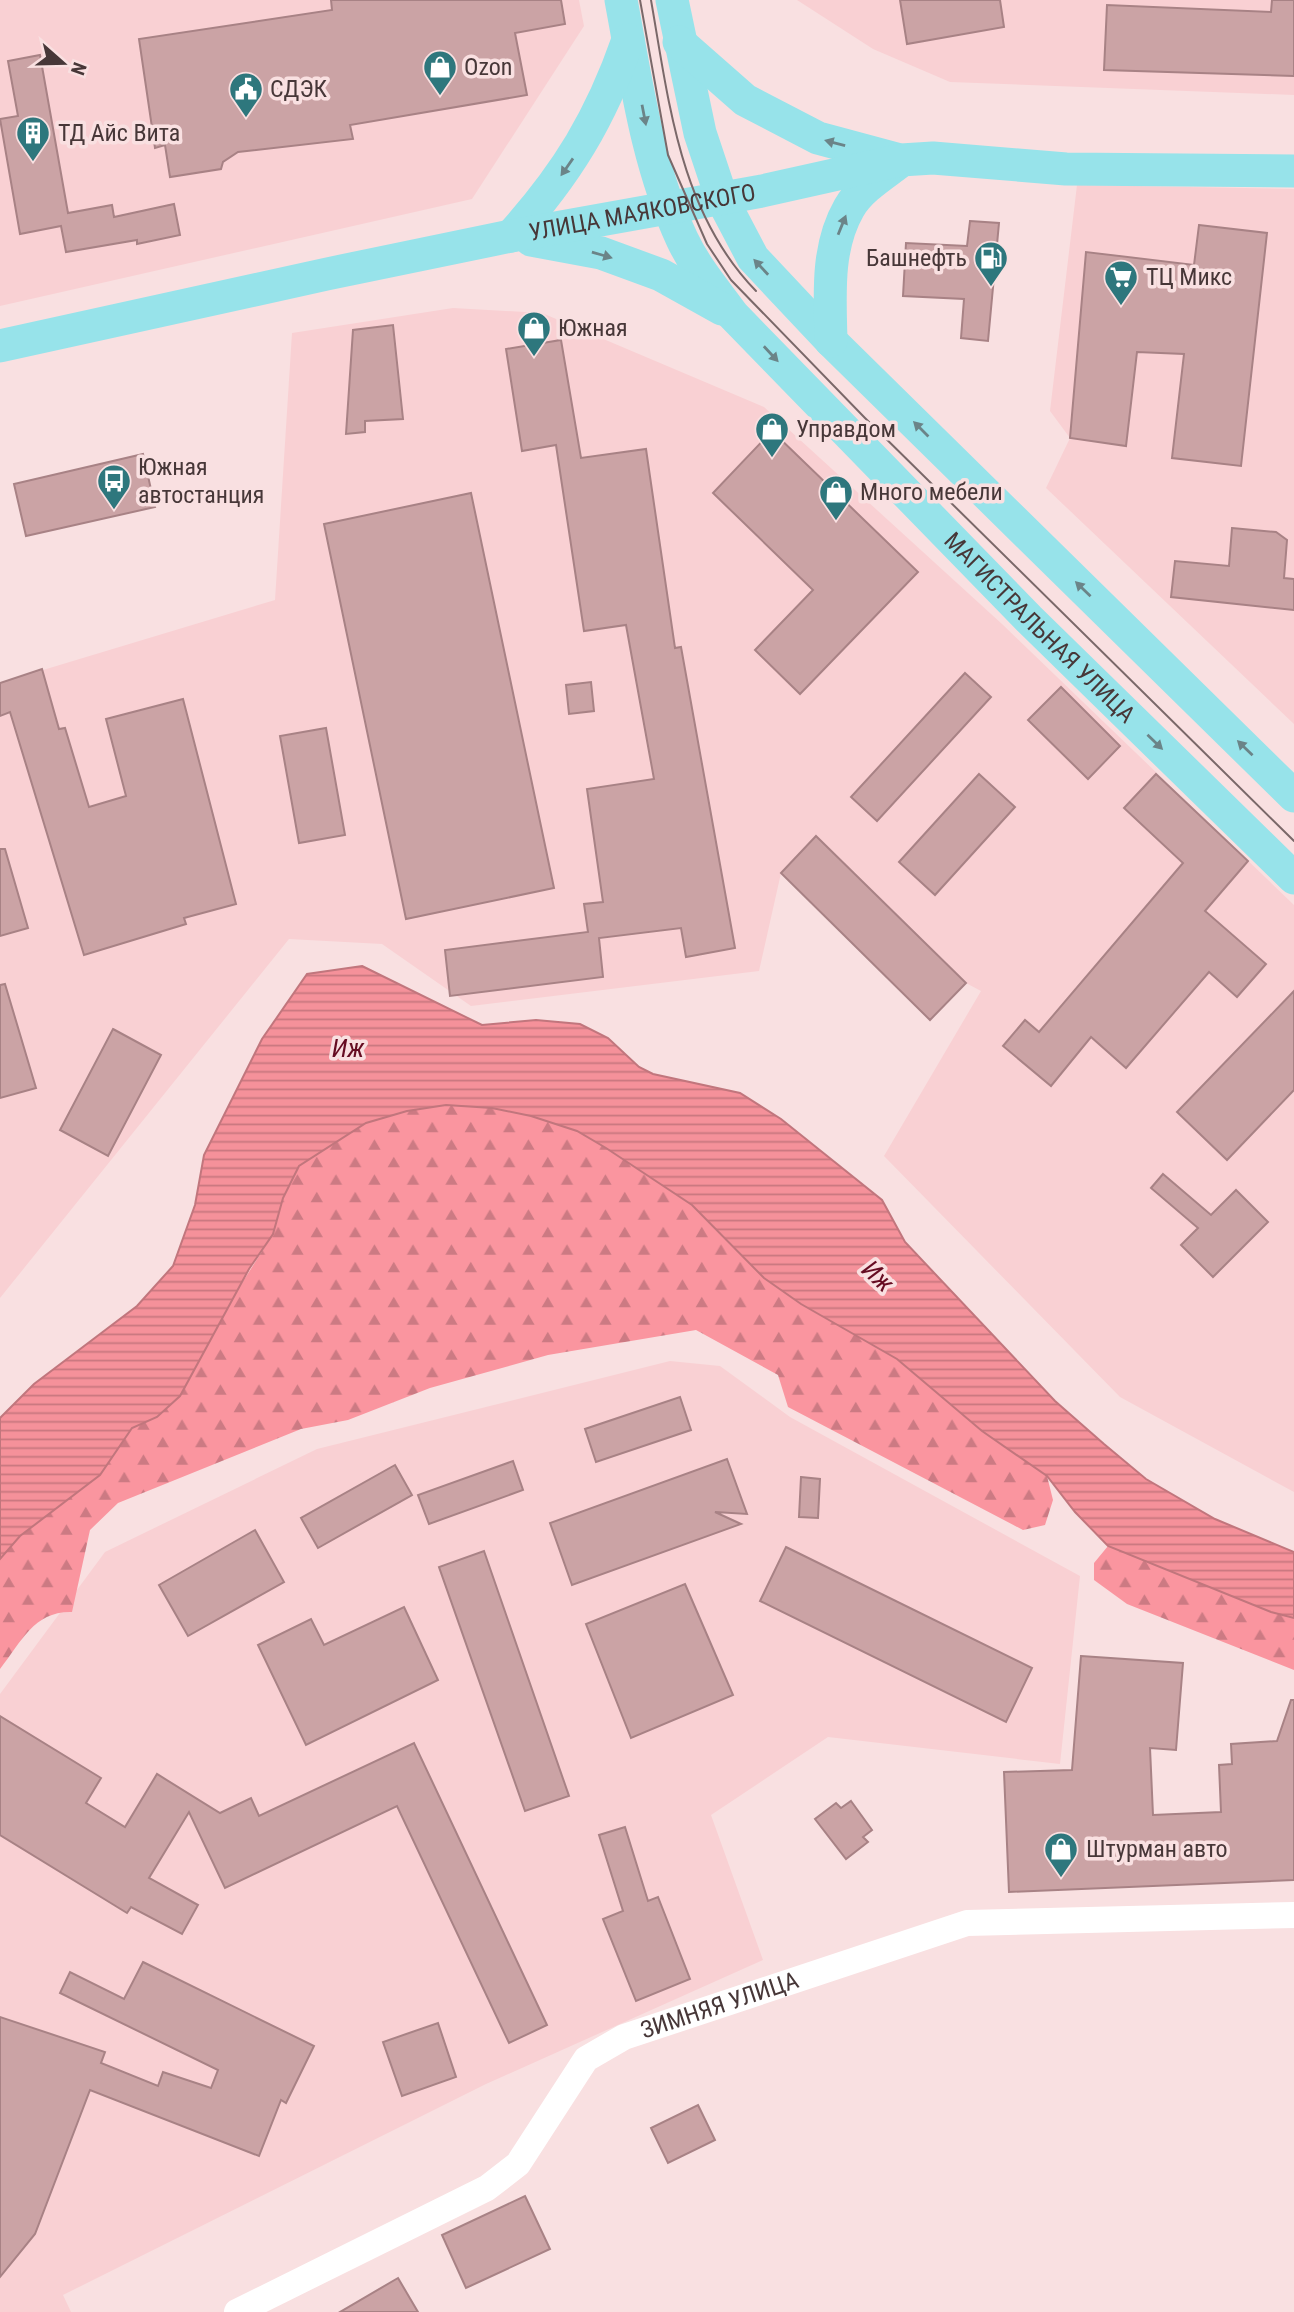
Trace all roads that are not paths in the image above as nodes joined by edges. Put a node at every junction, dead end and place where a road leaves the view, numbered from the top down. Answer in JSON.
{"nodes":[{"id":1,"x":621,"y":0,"type":"edge"},
{"id":2,"x":671,"y":0,"type":"edge"},
{"id":3,"x":628,"y":40,"type":"junction"},
{"id":4,"x":679,"y":42,"type":"junction"},
{"id":5,"x":901,"y":160,"type":"junction"},
{"id":6,"x":1294,"y":172,"type":"edge"},
{"id":7,"x":722,"y":198,"type":"junction"},
{"id":8,"x":669,"y":208,"type":"junction"},
{"id":9,"x":511,"y":236,"type":"junction"},
{"id":10,"x":733,"y":314,"type":"junction"},
{"id":11,"x":831,"y":341,"type":"junction"},
{"id":12,"x":0,"y":346,"type":"edge"},
{"id":13,"x":1294,"y":796,"type":"edge"},
{"id":14,"x":1294,"y":878,"type":"edge"},
{"id":15,"x":1294,"y":1915,"type":"edge"},
{"id":16,"x":237,"y":2312,"type":"edge"}],
"edges":[{"from":1,"to":3,"type":"main road","name":"МАГИСТРАЛЬНАЯ УЛИЦА"},
{"from":2,"to":4,"type":"main road"},
{"from":3,"to":8,"type":"main road","name":"МАГИСТРАЛЬНАЯ УЛИЦА","one_way":true},
{"from":3,"to":9,"type":"main road","one_way":true},
{"from":5,"to":4,"type":"main road","one_way":true},
{"from":4,"to":7,"type":"main road"},
{"from":5,"to":6,"type":"main road","name":"УЛИЦА МАЯКОВСКОГО"},
{"from":5,"to":7,"type":"main road","name":"УЛИЦА МАЯКОВСКОГО"},
{"from":11,"to":5,"type":"main road","one_way":true},
{"from":7,"to":8,"type":"main road","name":"УЛИЦА МАЯКОВСКОГО"},
{"from":11,"to":7,"type":"main road","one_way":true},
{"from":8,"to":9,"type":"main road","name":"УЛИЦА МАЯКОВСКОГО"},
{"from":8,"to":10,"type":"main road","name":"МАГИСТРАЛЬНАЯ УЛИЦА"},
{"from":9,"to":10,"type":"main road","one_way":true},
{"from":9,"to":12,"type":"main road","name":"УЛИЦА МАЯКОВСКОГО"},
{"from":10,"to":14,"type":"main road","name":"МАГИСТРАЛЬНАЯ УЛИЦА","one_way":true},
{"from":13,"to":11,"type":"main road","one_way":true},
{"from":15,"to":16,"type":"street","name":"ЗИМНЯЯ УЛИЦА"}]}
